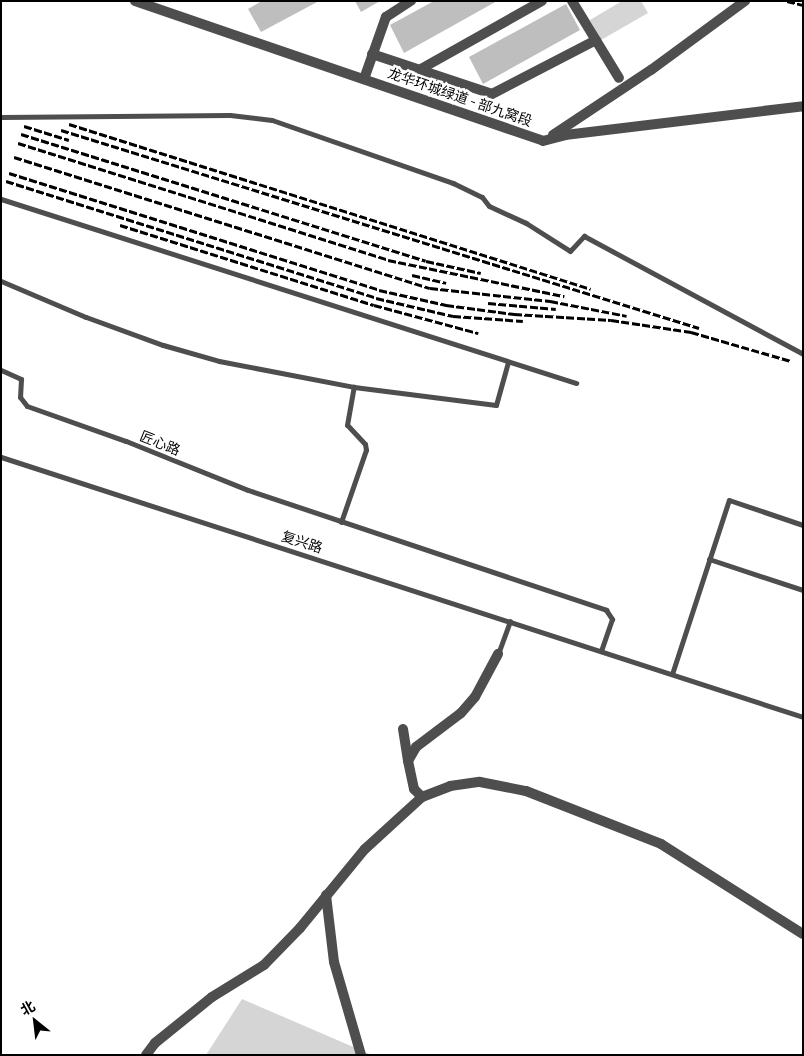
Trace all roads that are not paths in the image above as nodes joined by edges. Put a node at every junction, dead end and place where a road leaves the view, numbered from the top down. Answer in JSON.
{"nodes":[{"id":1,"x":135,"y":1,"type":"edge"},
{"id":2,"x":411,"y":1,"type":"edge"},
{"id":3,"x":542,"y":1,"type":"edge"},
{"id":4,"x":572,"y":1,"type":"edge"},
{"id":5,"x":745,"y":1,"type":"edge"},
{"id":6,"x":596,"y":40,"type":"junction"},
{"id":7,"x":372,"y":54,"type":"junction"},
{"id":8,"x":420,"y":70,"type":"junction"},
{"id":9,"x":618,"y":78,"type":"dead end"},
{"id":10,"x":364,"y":79,"type":"junction"},
{"id":11,"x":803,"y":106,"type":"edge"},
{"id":12,"x":1,"y":117,"type":"edge"},
{"id":13,"x":544,"y":141,"type":"junction"},
{"id":14,"x":1,"y":199,"type":"edge"},
{"id":15,"x":1,"y":281,"type":"edge"},
{"id":16,"x":803,"y":354,"type":"edge"},
{"id":17,"x":508,"y":362,"type":"junction"},
{"id":18,"x":1,"y":370,"type":"edge"},
{"id":19,"x":576,"y":384,"type":"dead end"},
{"id":20,"x":354,"y":387,"type":"junction"},
{"id":21,"x":1,"y":457,"type":"edge"},
{"id":22,"x":341,"y":522,"type":"junction"},
{"id":23,"x":803,"y":525,"type":"edge"},
{"id":24,"x":709,"y":559,"type":"junction"},
{"id":25,"x":803,"y":590,"type":"edge"},
{"id":26,"x":510,"y":621,"type":"junction"},
{"id":27,"x":601,"y":651,"type":"junction"},
{"id":28,"x":498,"y":654,"type":"joint"},
{"id":29,"x":672,"y":674,"type":"junction"},
{"id":30,"x":803,"y":717,"type":"edge"},
{"id":31,"x":403,"y":730,"type":"dead end"},
{"id":32,"x":408,"y":761,"type":"junction"},
{"id":33,"x":422,"y":797,"type":"junction"},
{"id":34,"x":326,"y":895,"type":"junction"},
{"id":35,"x":803,"y":934,"type":"edge"},
{"id":36,"x":146,"y":1055,"type":"edge"},
{"id":37,"x":361,"y":1055,"type":"edge"}],
"edges":[{"from":1,"to":10,"type":"street","name":"龙华环城绿道 - 部九窝段"},
{"from":2,"to":7,"type":"street"},
{"from":3,"to":8,"type":"street"},
{"from":4,"to":6,"type":"street"},
{"from":5,"to":13,"type":"street","name":"龙华环城绿道 - 部九窝段"},
{"from":6,"to":8,"type":"street"},
{"from":6,"to":9,"type":"street"},
{"from":7,"to":8,"type":"street"},
{"from":7,"to":10,"type":"street"},
{"from":10,"to":13,"type":"street","name":"龙华环城绿道 - 部九窝段"},
{"from":11,"to":13,"type":"street"},
{"from":12,"to":16,"type":"lane"},
{"from":14,"to":17,"type":"lane"},
{"from":15,"to":20,"type":"lane"},
{"from":17,"to":19,"type":"lane"},
{"from":17,"to":20,"type":"lane"},
{"from":18,"to":22,"type":"lane","name":"匠心路"},
{"from":20,"to":22,"type":"lane"},
{"from":21,"to":26,"type":"lane","name":"复兴路"},
{"from":22,"to":27,"type":"lane"},
{"from":23,"to":24,"type":"lane"},
{"from":24,"to":25,"type":"lane"},
{"from":24,"to":29,"type":"lane"},
{"from":26,"to":27,"type":"lane","name":"复兴路"},
{"from":26,"to":28,"type":"lane"},
{"from":27,"to":29,"type":"lane","name":"复兴路"},
{"from":28,"to":32,"type":"street"},
{"from":29,"to":30,"type":"lane","name":"复兴路"},
{"from":31,"to":32,"type":"street"},
{"from":32,"to":33,"type":"street"},
{"from":33,"to":34,"type":"street"},
{"from":33,"to":35,"type":"street"},
{"from":34,"to":36,"type":"street"},
{"from":34,"to":37,"type":"street"}]}
